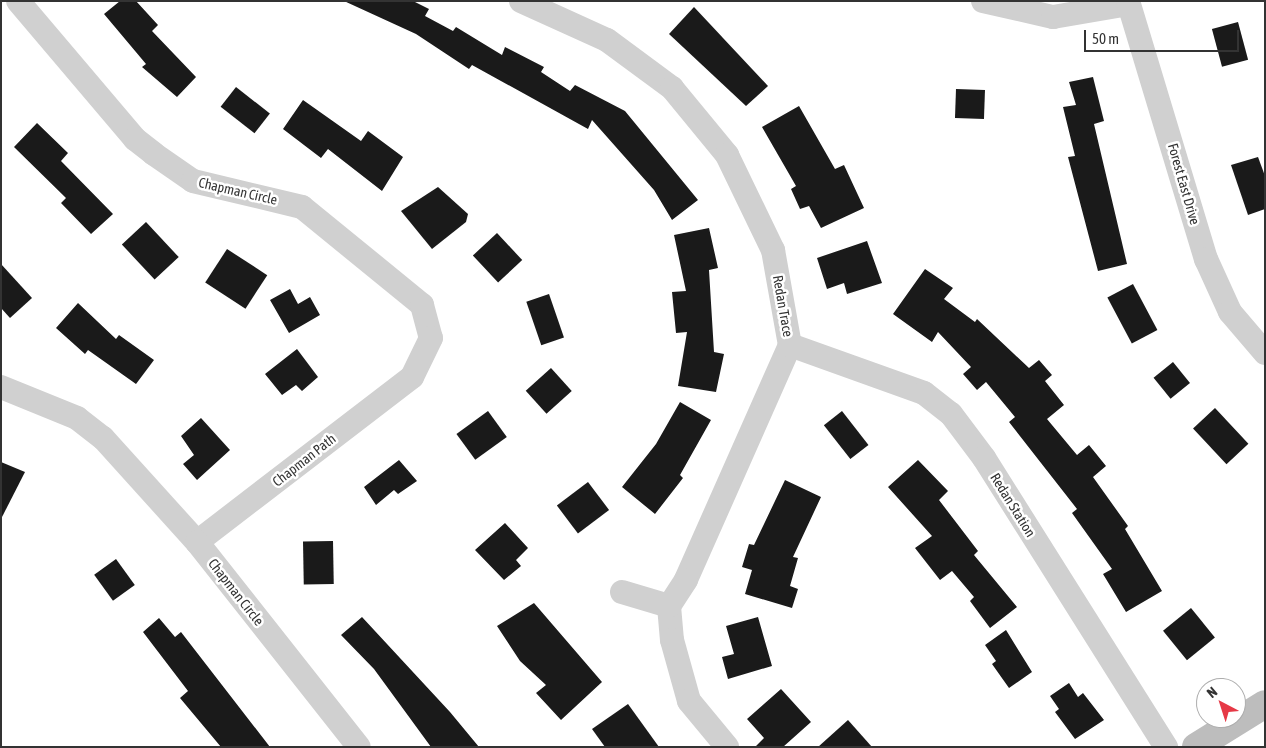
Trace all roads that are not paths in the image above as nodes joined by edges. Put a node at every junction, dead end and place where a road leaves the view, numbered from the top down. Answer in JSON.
{"nodes":[{"id":1,"x":18,"y":1,"type":"edge"},
{"id":2,"x":521,"y":1,"type":"edge"},
{"id":3,"x":983,"y":1,"type":"edge"},
{"id":4,"x":1128,"y":3,"type":"edge"},
{"id":5,"x":790,"y":346,"type":"junction"},
{"id":6,"x":1265,"y":353,"type":"edge"},
{"id":7,"x":412,"y":377,"type":"joint"},
{"id":8,"x":1,"y":387,"type":"edge"},
{"id":9,"x":197,"y":542,"type":"junction"},
{"id":10,"x":622,"y":592,"type":"dead end"},
{"id":11,"x":669,"y":606,"type":"junction"},
{"id":12,"x":1265,"y":704,"type":"edge"},
{"id":13,"x":359,"y":747,"type":"edge"},
{"id":14,"x":727,"y":747,"type":"edge"},
{"id":15,"x":1166,"y":747,"type":"edge"},
{"id":16,"x":1196,"y":747,"type":"edge"}],
"edges":[{"from":1,"to":7,"type":"street","name":"Chapman Circle"},
{"from":2,"to":5,"type":"street","name":"Redan Trace"},
{"from":3,"to":4,"type":"street"},
{"from":4,"to":6,"type":"street","name":"Forest East Drive"},
{"from":5,"to":11,"type":"street","name":"Redan Trace"},
{"from":5,"to":15,"type":"street","name":"Redan Station"},
{"from":7,"to":9,"type":"street","name":"Chapman Path"},
{"from":8,"to":9,"type":"street","name":"Chapman Circle"},
{"from":9,"to":13,"type":"street","name":"Chapman Circle"},
{"from":10,"to":11,"type":"street"},
{"from":11,"to":14,"type":"street"},
{"from":12,"to":16,"type":"main road"}]}
